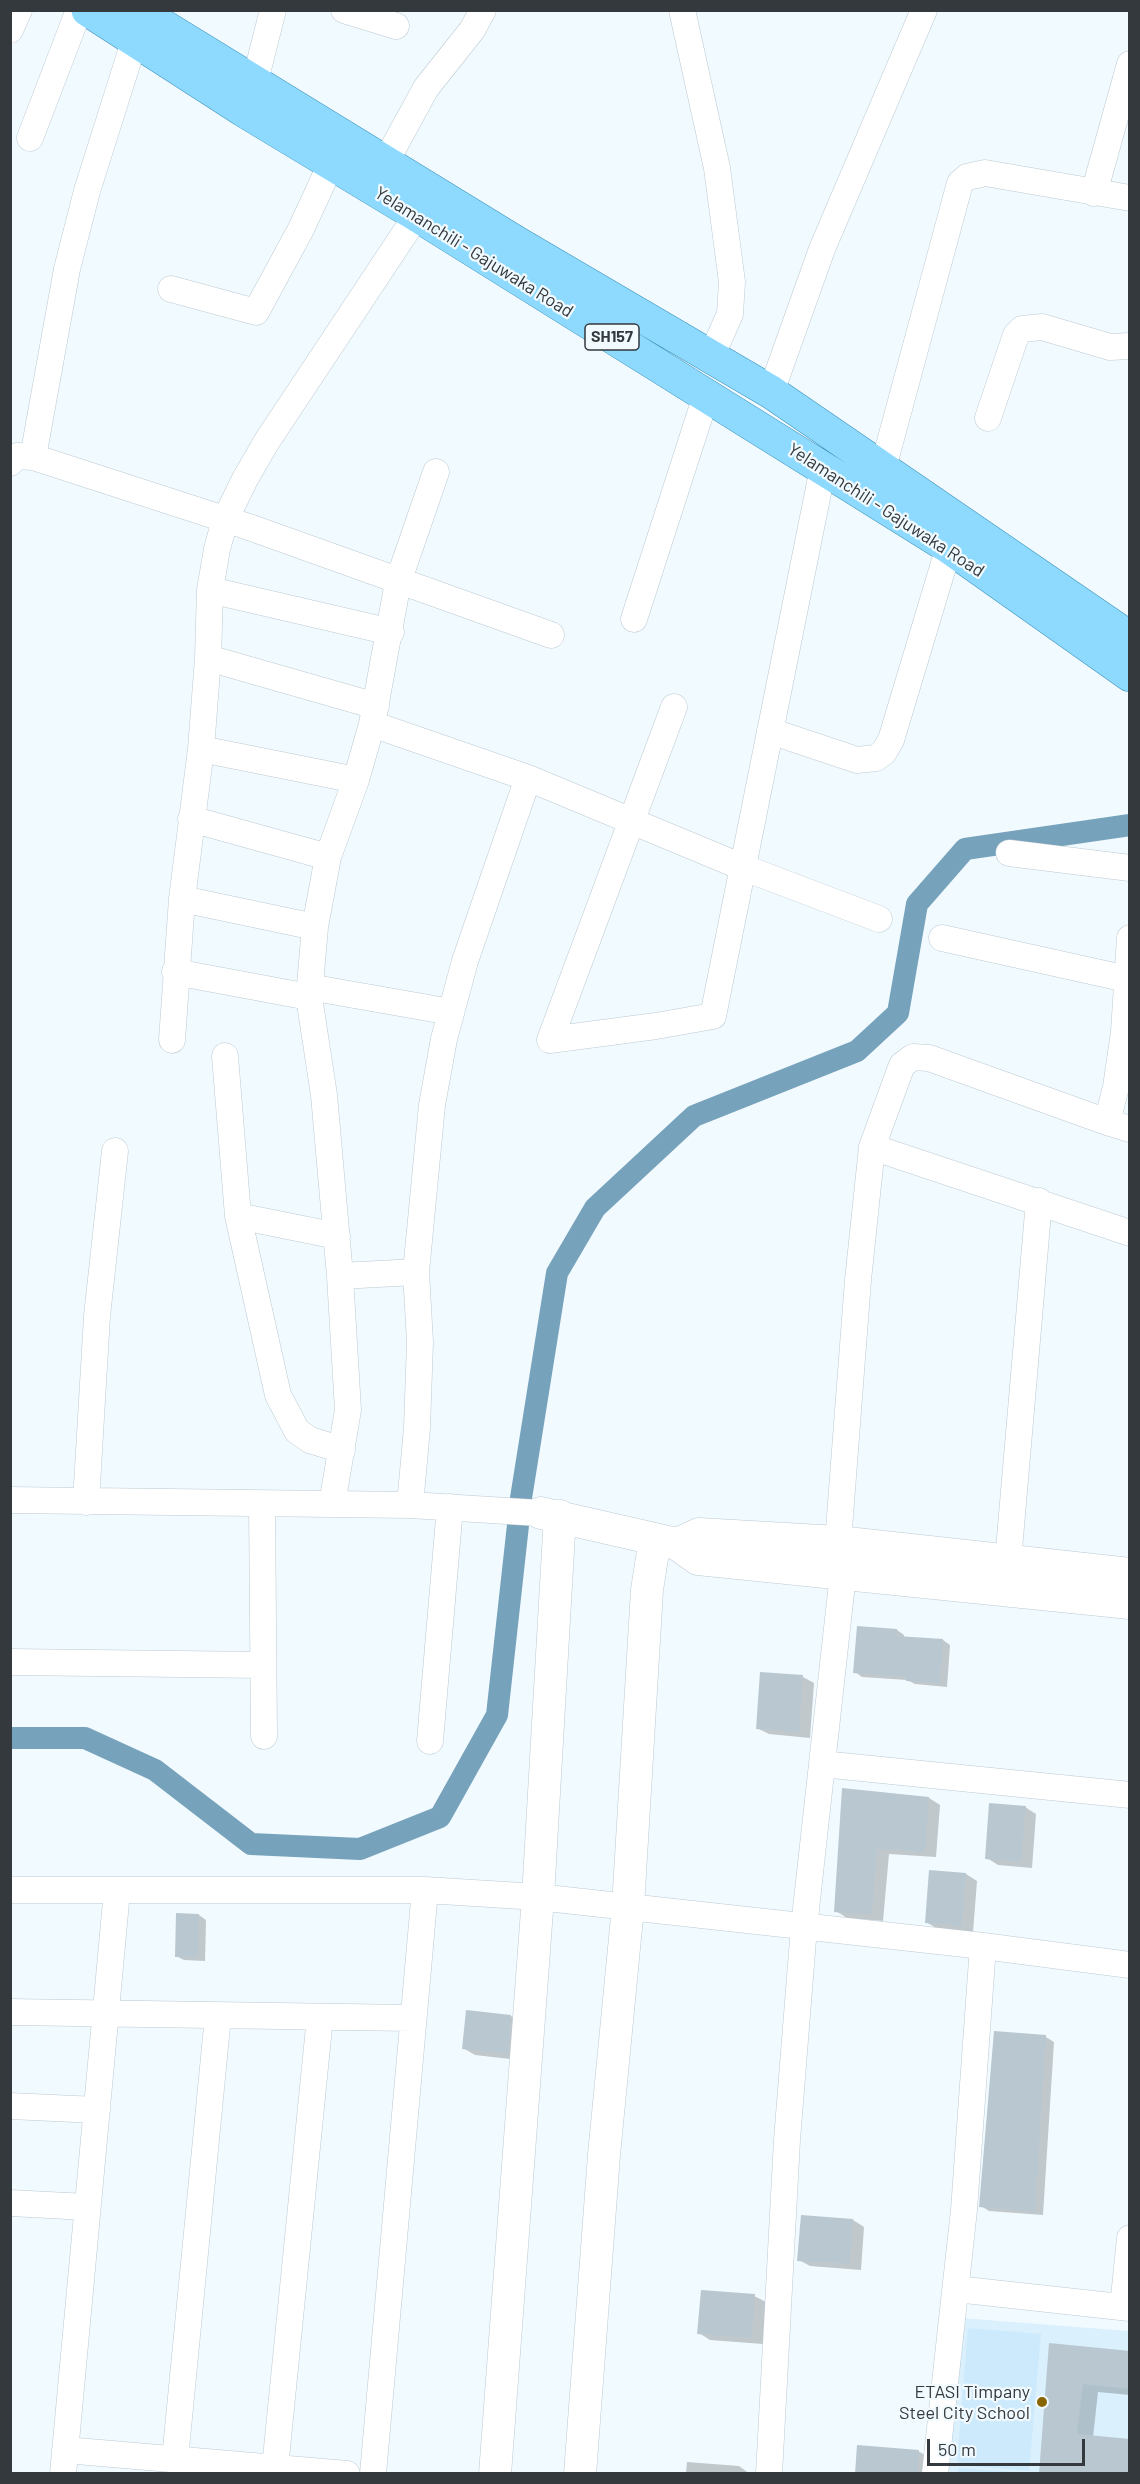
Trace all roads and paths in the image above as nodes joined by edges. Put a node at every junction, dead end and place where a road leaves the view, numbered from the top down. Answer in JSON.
{"nodes":[{"id":1,"x":19,"y":10,"type":"edge"},
{"id":2,"x":79,"y":10,"type":"edge"},
{"id":3,"x":88,"y":10,"type":"edge"},
{"id":4,"x":273,"y":10,"type":"edge"},
{"id":5,"x":344,"y":10,"type":"edge"},
{"id":6,"x":483,"y":10,"type":"edge"},
{"id":7,"x":682,"y":10,"type":"edge"},
{"id":8,"x":924,"y":10,"type":"edge"},
{"id":9,"x":171,"y":20,"type":"edge"},
{"id":10,"x":136,"y":26,"type":"edge"},
{"id":11,"x":396,"y":26,"type":"dead end"},
{"id":12,"x":10,"y":30,"type":"edge"},
{"id":13,"x":1130,"y":64,"type":"edge"},
{"id":14,"x":255,"y":81,"type":"junction"},
{"id":15,"x":30,"y":138,"type":"dead end"},
{"id":16,"x":385,"y":163,"type":"junction"},
{"id":17,"x":331,"y":164,"type":"junction"},
{"id":18,"x":1095,"y":193,"type":"junction"},
{"id":19,"x":1130,"y":198,"type":"edge"},
{"id":20,"x":417,"y":215,"type":"junction"},
{"id":21,"x":171,"y":289,"type":"dead end"},
{"id":22,"x":1130,"y":346,"type":"edge"},
{"id":23,"x":711,"y":357,"type":"junction"},
{"id":24,"x":771,"y":392,"type":"junction"},
{"id":25,"x":706,"y":396,"type":"junction"},
{"id":26,"x":988,"y":418,"type":"dead end"},
{"id":27,"x":22,"y":460,"type":"edge"},
{"id":28,"x":824,"y":468,"type":"junction"},
{"id":29,"x":883,"y":468,"type":"junction"},
{"id":30,"x":436,"y":472,"type":"dead end"},
{"id":31,"x":225,"y":520,"type":"junction"},
{"id":32,"x":949,"y":547,"type":"junction"},
{"id":33,"x":398,"y":582,"type":"junction"},
{"id":34,"x":210,"y":590,"type":"junction"},
{"id":35,"x":634,"y":619,"type":"dead end"},
{"id":36,"x":390,"y":632,"type":"junction"},
{"id":37,"x":551,"y":635,"type":"dead end"},
{"id":38,"x":1130,"y":638,"type":"edge"},
{"id":39,"x":208,"y":658,"type":"junction"},
{"id":40,"x":1130,"y":675,"type":"edge"},
{"id":41,"x":674,"y":707,"type":"dead end"},
{"id":42,"x":374,"y":715,"type":"junction"},
{"id":43,"x":770,"y":731,"type":"junction"},
{"id":44,"x":201,"y":749,"type":"junction"},
{"id":45,"x":528,"y":778,"type":"junction"},
{"id":46,"x":356,"y":780,"type":"junction"},
{"id":47,"x":191,"y":819,"type":"junction"},
{"id":48,"x":632,"y":820,"type":"junction"},
{"id":49,"x":1009,"y":853,"type":"dead end"},
{"id":50,"x":328,"y":858,"type":"junction"},
{"id":51,"x":742,"y":867,"type":"junction"},
{"id":52,"x":1130,"y":868,"type":"edge"},
{"id":53,"x":182,"y":899,"type":"junction"},
{"id":54,"x":879,"y":919,"type":"dead end"},
{"id":55,"x":315,"y":927,"type":"junction"},
{"id":56,"x":942,"y":938,"type":"dead end"},
{"id":57,"x":1130,"y":938,"type":"edge"},
{"id":58,"x":175,"y":972,"type":"junction"},
{"id":59,"x":1127,"y":979,"type":"junction"},
{"id":60,"x":309,"y":992,"type":"junction"},
{"id":61,"x":452,"y":1012,"type":"junction"},
{"id":62,"x":172,"y":1040,"type":"dead end"},
{"id":63,"x":225,"y":1056,"type":"dead end"},
{"id":64,"x":1118,"y":1125,"type":"edge"},
{"id":65,"x":872,"y":1147,"type":"junction"},
{"id":66,"x":115,"y":1151,"type":"dead end"},
{"id":67,"x":1039,"y":1201,"type":"junction"},
{"id":68,"x":238,"y":1216,"type":"junction"},
{"id":69,"x":1130,"y":1233,"type":"edge"},
{"id":70,"x":337,"y":1236,"type":"junction"},
{"id":71,"x":416,"y":1272,"type":"junction"},
{"id":72,"x":340,"y":1276,"type":"junction"},
{"id":73,"x":342,"y":1450,"type":"junction"},
{"id":74,"x":10,"y":1500,"type":"edge"},
{"id":75,"x":86,"y":1502,"type":"junction"},
{"id":76,"x":262,"y":1504,"type":"junction"},
{"id":77,"x":332,"y":1504,"type":"junction"},
{"id":78,"x":410,"y":1505,"type":"junction"},
{"id":79,"x":450,"y":1507,"type":"junction"},
{"id":80,"x":536,"y":1513,"type":"junction"},
{"id":81,"x":666,"y":1542,"type":"junction"},
{"id":82,"x":838,"y":1542,"type":"junction"},
{"id":83,"x":1008,"y":1561,"type":"junction"},
{"id":84,"x":843,"y":1574,"type":"junction"},
{"id":85,"x":1130,"y":1574,"type":"edge"},
{"id":86,"x":1130,"y":1604,"type":"edge"},
{"id":87,"x":10,"y":1662,"type":"edge"},
{"id":88,"x":263,"y":1665,"type":"junction"},
{"id":89,"x":264,"y":1736,"type":"dead end"},
{"id":90,"x":430,"y":1741,"type":"dead end"},
{"id":91,"x":822,"y":1764,"type":"junction"},
{"id":92,"x":1130,"y":1795,"type":"edge"},
{"id":93,"x":10,"y":1890,"type":"edge"},
{"id":94,"x":425,"y":1890,"type":"junction"},
{"id":95,"x":117,"y":1891,"type":"junction"},
{"id":96,"x":538,"y":1897,"type":"junction"},
{"id":97,"x":628,"y":1907,"type":"junction"},
{"id":98,"x":804,"y":1927,"type":"junction"},
{"id":99,"x":983,"y":1946,"type":"junction"},
{"id":100,"x":1130,"y":1965,"type":"edge"},
{"id":101,"x":10,"y":2012,"type":"edge"},
{"id":102,"x":106,"y":2014,"type":"junction"},
{"id":103,"x":218,"y":2016,"type":"junction"},
{"id":104,"x":320,"y":2016,"type":"junction"},
{"id":105,"x":412,"y":2018,"type":"junction"},
{"id":106,"x":10,"y":2106,"type":"edge"},
{"id":107,"x":97,"y":2110,"type":"junction"},
{"id":108,"x":10,"y":2203,"type":"edge"},
{"id":109,"x":87,"y":2207,"type":"junction"},
{"id":110,"x":1130,"y":2238,"type":"edge"},
{"id":111,"x":956,"y":2289,"type":"junction"},
{"id":112,"x":1126,"y":2308,"type":"edge"},
{"id":113,"x":175,"y":2459,"type":"junction"},
{"id":114,"x":64,"y":2462,"type":"edge"},
{"id":115,"x":275,"y":2468,"type":"junction"},
{"id":116,"x":347,"y":2474,"type":"edge"},
{"id":117,"x":373,"y":2474,"type":"edge"},
{"id":118,"x":495,"y":2474,"type":"edge"},
{"id":119,"x":580,"y":2474,"type":"edge"},
{"id":120,"x":769,"y":2474,"type":"edge"},
{"id":121,"x":935,"y":2474,"type":"edge"}],
"edges":[{"from":1,"to":12,"type":"street"},
{"from":2,"to":15,"type":"street"},
{"from":3,"to":10,"type":"main road","name":"Yelamanchili - Gajuwaka Road","number":"SH157"},
{"from":4,"to":14,"type":"street"},
{"from":5,"to":11,"type":"street"},
{"from":6,"to":16,"type":"street"},
{"from":7,"to":23,"type":"street"},
{"from":8,"to":24,"type":"street"},
{"from":9,"to":10,"type":"main road","name":"Yelamanchili - Gajuwaka Road","number":"SH157"},
{"from":9,"to":14,"type":"main road","name":"Yelamanchili - Gajuwaka Road","number":"SH157"},
{"from":10,"to":17,"type":"main road","name":"Yelamanchili - Gajuwaka Road","number":"SH157"},
{"from":10,"to":27,"type":"street"},
{"from":13,"to":18,"type":"street"},
{"from":14,"to":16,"type":"main road","name":"Yelamanchili - Gajuwaka Road","number":"SH157"},
{"from":16,"to":23,"type":"main road","name":"Yelamanchili - Gajuwaka Road","number":"SH157"},
{"from":17,"to":20,"type":"main road","name":"Yelamanchili - Gajuwaka Road","number":"SH157"},
{"from":17,"to":21,"type":"street"},
{"from":18,"to":19,"type":"street"},
{"from":18,"to":29,"type":"street"},
{"from":20,"to":25,"type":"main road","name":"Yelamanchili - Gajuwaka Road","number":"SH157"},
{"from":20,"to":31,"type":"street"},
{"from":22,"to":26,"type":"street"},
{"from":23,"to":24,"type":"main road","name":"Yelamanchili - Gajuwaka Road","number":"SH157"},
{"from":24,"to":29,"type":"main road","name":"Yelamanchili - Gajuwaka Road","number":"SH157"},
{"from":25,"to":28,"type":"main road","name":"Yelamanchili - Gajuwaka Road","number":"SH157"},
{"from":25,"to":35,"type":"street"},
{"from":27,"to":31,"type":"street"},
{"from":28,"to":32,"type":"main road","name":"Yelamanchili - Gajuwaka Road","number":"SH157"},
{"from":28,"to":43,"type":"street"},
{"from":29,"to":38,"type":"main road","name":"Yelamanchili - Gajuwaka Road","number":"SH157"},
{"from":30,"to":33,"type":"street"},
{"from":31,"to":33,"type":"street"},
{"from":31,"to":34,"type":"street"},
{"from":32,"to":40,"type":"main road","name":"Yelamanchili - Gajuwaka Road","number":"SH157"},
{"from":32,"to":43,"type":"street"},
{"from":33,"to":36,"type":"street"},
{"from":33,"to":37,"type":"street"},
{"from":34,"to":36,"type":"street"},
{"from":34,"to":39,"type":"street"},
{"from":36,"to":42,"type":"street"},
{"from":39,"to":42,"type":"street"},
{"from":39,"to":44,"type":"street"},
{"from":41,"to":48,"type":"street"},
{"from":42,"to":45,"type":"street"},
{"from":42,"to":46,"type":"street"},
{"from":43,"to":51,"type":"street"},
{"from":44,"to":46,"type":"street"},
{"from":44,"to":47,"type":"street"},
{"from":45,"to":48,"type":"street"},
{"from":45,"to":61,"type":"street"},
{"from":46,"to":50,"type":"street"},
{"from":47,"to":50,"type":"street"},
{"from":47,"to":53,"type":"street"},
{"from":48,"to":51,"type":"street"},
{"from":48,"to":51,"type":"street"},
{"from":49,"to":52,"type":"street"},
{"from":50,"to":55,"type":"street"},
{"from":51,"to":54,"type":"street"},
{"from":53,"to":55,"type":"street"},
{"from":53,"to":58,"type":"street"},
{"from":55,"to":60,"type":"street"},
{"from":56,"to":59,"type":"street"},
{"from":57,"to":59,"type":"street"},
{"from":58,"to":60,"type":"street"},
{"from":58,"to":62,"type":"street"},
{"from":59,"to":64,"type":"street"},
{"from":60,"to":61,"type":"street"},
{"from":60,"to":70,"type":"street"},
{"from":61,"to":71,"type":"street"},
{"from":63,"to":68,"type":"street"},
{"from":64,"to":65,"type":"street"},
{"from":65,"to":67,"type":"street"},
{"from":65,"to":82,"type":"street"},
{"from":66,"to":75,"type":"street"},
{"from":67,"to":69,"type":"street"},
{"from":67,"to":83,"type":"street"},
{"from":68,"to":70,"type":"street"},
{"from":68,"to":73,"type":"street"},
{"from":70,"to":72,"type":"street"},
{"from":71,"to":72,"type":"street"},
{"from":71,"to":78,"type":"street"},
{"from":72,"to":73,"type":"street"},
{"from":73,"to":77,"type":"street"},
{"from":74,"to":75,"type":"street"},
{"from":75,"to":76,"type":"street"},
{"from":76,"to":77,"type":"street"},
{"from":76,"to":88,"type":"street"},
{"from":77,"to":78,"type":"street"},
{"from":78,"to":79,"type":"street"},
{"from":79,"to":80,"type":"street"},
{"from":79,"to":90,"type":"street"},
{"from":80,"to":81,"type":"street"},
{"from":80,"to":96,"type":"street"},
{"from":81,"to":82,"type":"street"},
{"from":81,"to":84,"type":"street"},
{"from":81,"to":97,"type":"street"},
{"from":82,"to":83,"type":"street"},
{"from":83,"to":85,"type":"street"},
{"from":84,"to":86,"type":"street"},
{"from":84,"to":91,"type":"street"},
{"from":87,"to":88,"type":"street"},
{"from":88,"to":89,"type":"street"},
{"from":91,"to":92,"type":"street"},
{"from":91,"to":98,"type":"street"},
{"from":93,"to":95,"type":"street"},
{"from":94,"to":95,"type":"street"},
{"from":94,"to":96,"type":"street"},
{"from":94,"to":105,"type":"street"},
{"from":95,"to":102,"type":"street"},
{"from":96,"to":97,"type":"street"},
{"from":96,"to":118,"type":"street"},
{"from":97,"to":98,"type":"street"},
{"from":97,"to":119,"type":"street"},
{"from":98,"to":99,"type":"street"},
{"from":98,"to":120,"type":"street"},
{"from":99,"to":100,"type":"street"},
{"from":99,"to":111,"type":"street"},
{"from":101,"to":102,"type":"street"},
{"from":102,"to":103,"type":"street"},
{"from":102,"to":107,"type":"street"},
{"from":103,"to":104,"type":"street"},
{"from":103,"to":113,"type":"street"},
{"from":104,"to":105,"type":"street"},
{"from":104,"to":115,"type":"street"},
{"from":105,"to":117,"type":"street"},
{"from":106,"to":107,"type":"street"},
{"from":107,"to":109,"type":"street"},
{"from":108,"to":109,"type":"street"},
{"from":109,"to":114,"type":"street"},
{"from":110,"to":112,"type":"street"},
{"from":111,"to":112,"type":"street"},
{"from":111,"to":121,"type":"street"},
{"from":113,"to":114,"type":"street"},
{"from":113,"to":115,"type":"street"},
{"from":115,"to":116,"type":"street"}]}
